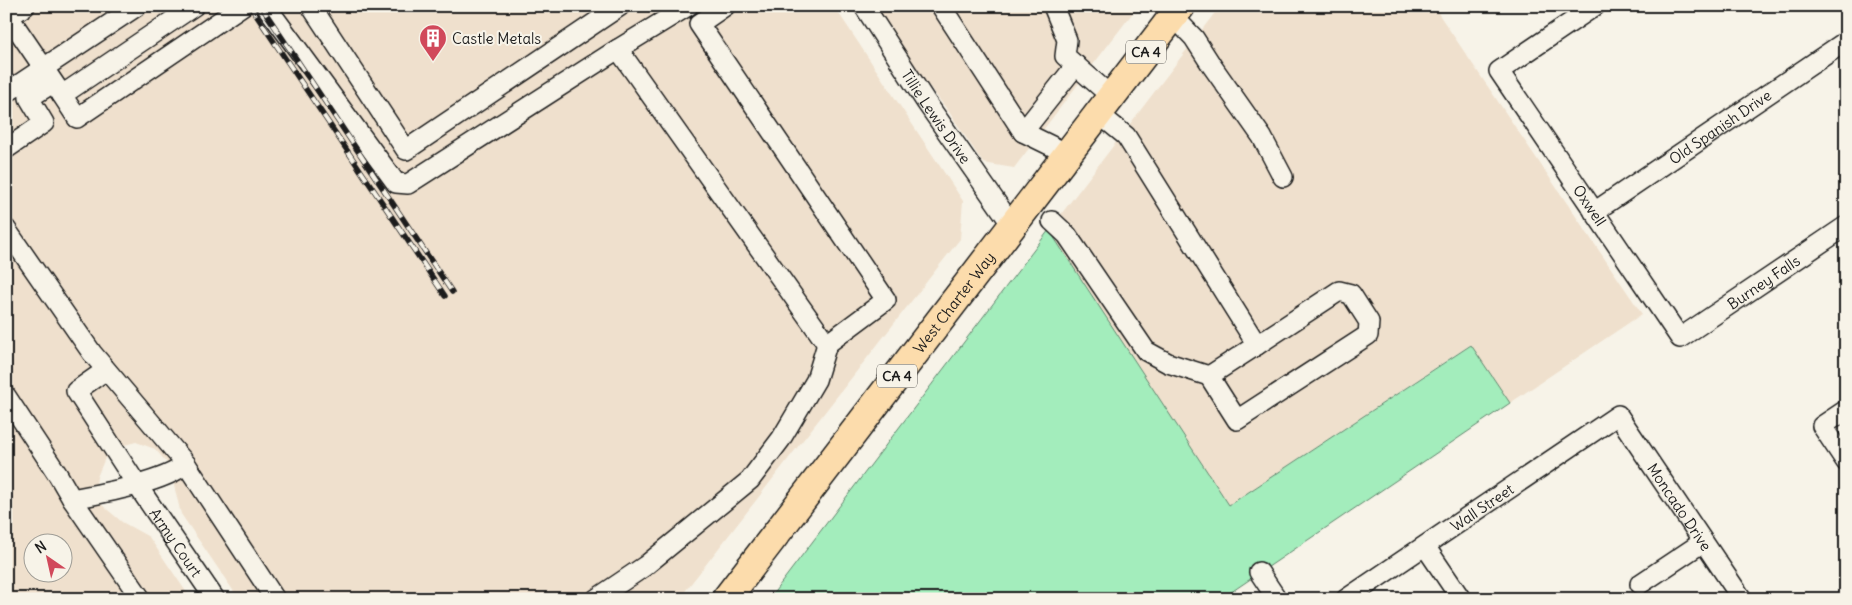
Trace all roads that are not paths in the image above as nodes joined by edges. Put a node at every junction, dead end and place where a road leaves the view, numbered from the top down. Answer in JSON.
{"nodes":[{"id":1,"x":25,"y":6,"type":"edge"},
{"id":2,"x":137,"y":6,"type":"edge"},
{"id":3,"x":194,"y":6,"type":"edge"},
{"id":4,"x":242,"y":6,"type":"edge"},
{"id":5,"x":266,"y":6,"type":"edge"},
{"id":6,"x":311,"y":6,"type":"edge"},
{"id":7,"x":620,"y":6,"type":"edge"},
{"id":8,"x":688,"y":6,"type":"edge"},
{"id":9,"x":725,"y":6,"type":"edge"},
{"id":10,"x":864,"y":6,"type":"edge"},
{"id":11,"x":941,"y":6,"type":"edge"},
{"id":12,"x":1053,"y":6,"type":"edge"},
{"id":13,"x":1595,"y":6,"type":"edge"},
{"id":14,"x":1177,"y":11,"type":"edge"},
{"id":15,"x":7,"y":18,"type":"edge"},
{"id":16,"x":1846,"y":42,"type":"edge"},
{"id":17,"x":618,"y":49,"type":"junction"},
{"id":18,"x":1076,"y":65,"type":"junction"},
{"id":19,"x":53,"y":82,"type":"junction"},
{"id":20,"x":6,"y":93,"type":"edge"},
{"id":21,"x":1105,"y":105,"type":"junction"},
{"id":22,"x":1023,"y":132,"type":"junction"},
{"id":23,"x":6,"y":149,"type":"edge"},
{"id":24,"x":1068,"y":154,"type":"junction"},
{"id":25,"x":1284,"y":177,"type":"dead end"},
{"id":26,"x":1594,"y":212,"type":"junction"},
{"id":27,"x":1052,"y":222,"type":"dead end"},
{"id":28,"x":1012,"y":225,"type":"junction"},
{"id":29,"x":1846,"y":226,"type":"edge"},
{"id":30,"x":6,"y":229,"type":"edge"},
{"id":31,"x":1680,"y":338,"type":"joint"},
{"id":32,"x":827,"y":344,"type":"junction"},
{"id":33,"x":1257,"y":345,"type":"junction"},
{"id":34,"x":106,"y":370,"type":"junction"},
{"id":35,"x":1209,"y":376,"type":"junction"},
{"id":36,"x":6,"y":396,"type":"edge"},
{"id":37,"x":1846,"y":410,"type":"edge"},
{"id":38,"x":1618,"y":415,"type":"joint"},
{"id":39,"x":1846,"y":462,"type":"edge"},
{"id":40,"x":186,"y":464,"type":"junction"},
{"id":41,"x":137,"y":485,"type":"junction"},
{"id":42,"x":72,"y":499,"type":"junction"},
{"id":43,"x":1703,"y":542,"type":"junction"},
{"id":44,"x":1425,"y":546,"type":"junction"},
{"id":45,"x":1259,"y":572,"type":"dead end"},
{"id":46,"x":1640,"y":584,"type":"dead end"},
{"id":47,"x":141,"y":599,"type":"edge"},
{"id":48,"x":215,"y":599,"type":"edge"},
{"id":49,"x":275,"y":599,"type":"edge"},
{"id":50,"x":596,"y":599,"type":"edge"},
{"id":51,"x":726,"y":599,"type":"edge"},
{"id":52,"x":1277,"y":599,"type":"edge"},
{"id":53,"x":1346,"y":599,"type":"edge"},
{"id":54,"x":1461,"y":599,"type":"edge"},
{"id":55,"x":1742,"y":599,"type":"edge"}],
"edges":[{"from":1,"to":15,"type":"street"},
{"from":2,"to":19,"type":"street"},
{"from":3,"to":19,"type":"street"},
{"from":4,"to":19,"type":"street"},
{"from":5,"to":17,"type":"street"},
{"from":6,"to":7,"type":"street"},
{"from":8,"to":17,"type":"street"},
{"from":9,"to":32,"type":"street"},
{"from":10,"to":28,"type":"street","name":"Tillie Lewis Drive"},
{"from":11,"to":22,"type":"street"},
{"from":12,"to":18,"type":"street"},
{"from":13,"to":26,"type":"street","name":"Oxwell"},
{"from":14,"to":21,"type":"highway","name":"West Charter Way","number":"CA 4"},
{"from":14,"to":25,"type":"street"},
{"from":15,"to":19,"type":"street"},
{"from":16,"to":26,"type":"street","name":"Old Spanish Drive"},
{"from":17,"to":32,"type":"street"},
{"from":18,"to":21,"type":"street"},
{"from":18,"to":22,"type":"street"},
{"from":19,"to":20,"type":"street"},
{"from":19,"to":23,"type":"street"},
{"from":21,"to":24,"type":"highway","name":"West Charter Way","number":"CA 4"},
{"from":21,"to":33,"type":"street"},
{"from":22,"to":24,"type":"street"},
{"from":24,"to":28,"type":"highway","name":"West Charter Way","number":"CA 4"},
{"from":26,"to":31,"type":"street","name":"Oxwell"},
{"from":27,"to":35,"type":"street"},
{"from":28,"to":51,"type":"highway","name":"West Charter Way","number":"CA 4"},
{"from":29,"to":31,"type":"street","name":"Burney Falls"},
{"from":30,"to":34,"type":"street"},
{"from":32,"to":50,"type":"street"},
{"from":33,"to":35,"type":"street"},
{"from":33,"to":35,"type":"street"},
{"from":34,"to":40,"type":"street"},
{"from":34,"to":41,"type":"street","name":"Army Court"},
{"from":36,"to":42,"type":"street"},
{"from":37,"to":39,"type":"street"},
{"from":38,"to":43,"type":"street","name":"Moncado Drive"},
{"from":38,"to":44,"type":"street","name":"Wall Street"},
{"from":40,"to":41,"type":"street"},
{"from":40,"to":49,"type":"street"},
{"from":41,"to":42,"type":"street"},
{"from":41,"to":48,"type":"street","name":"Army Court"},
{"from":42,"to":47,"type":"street"},
{"from":43,"to":46,"type":"street"},
{"from":43,"to":55,"type":"street","name":"Moncado Drive"},
{"from":44,"to":53,"type":"street","name":"Wall Street"},
{"from":44,"to":54,"type":"street"},
{"from":45,"to":52,"type":"street"}]}
